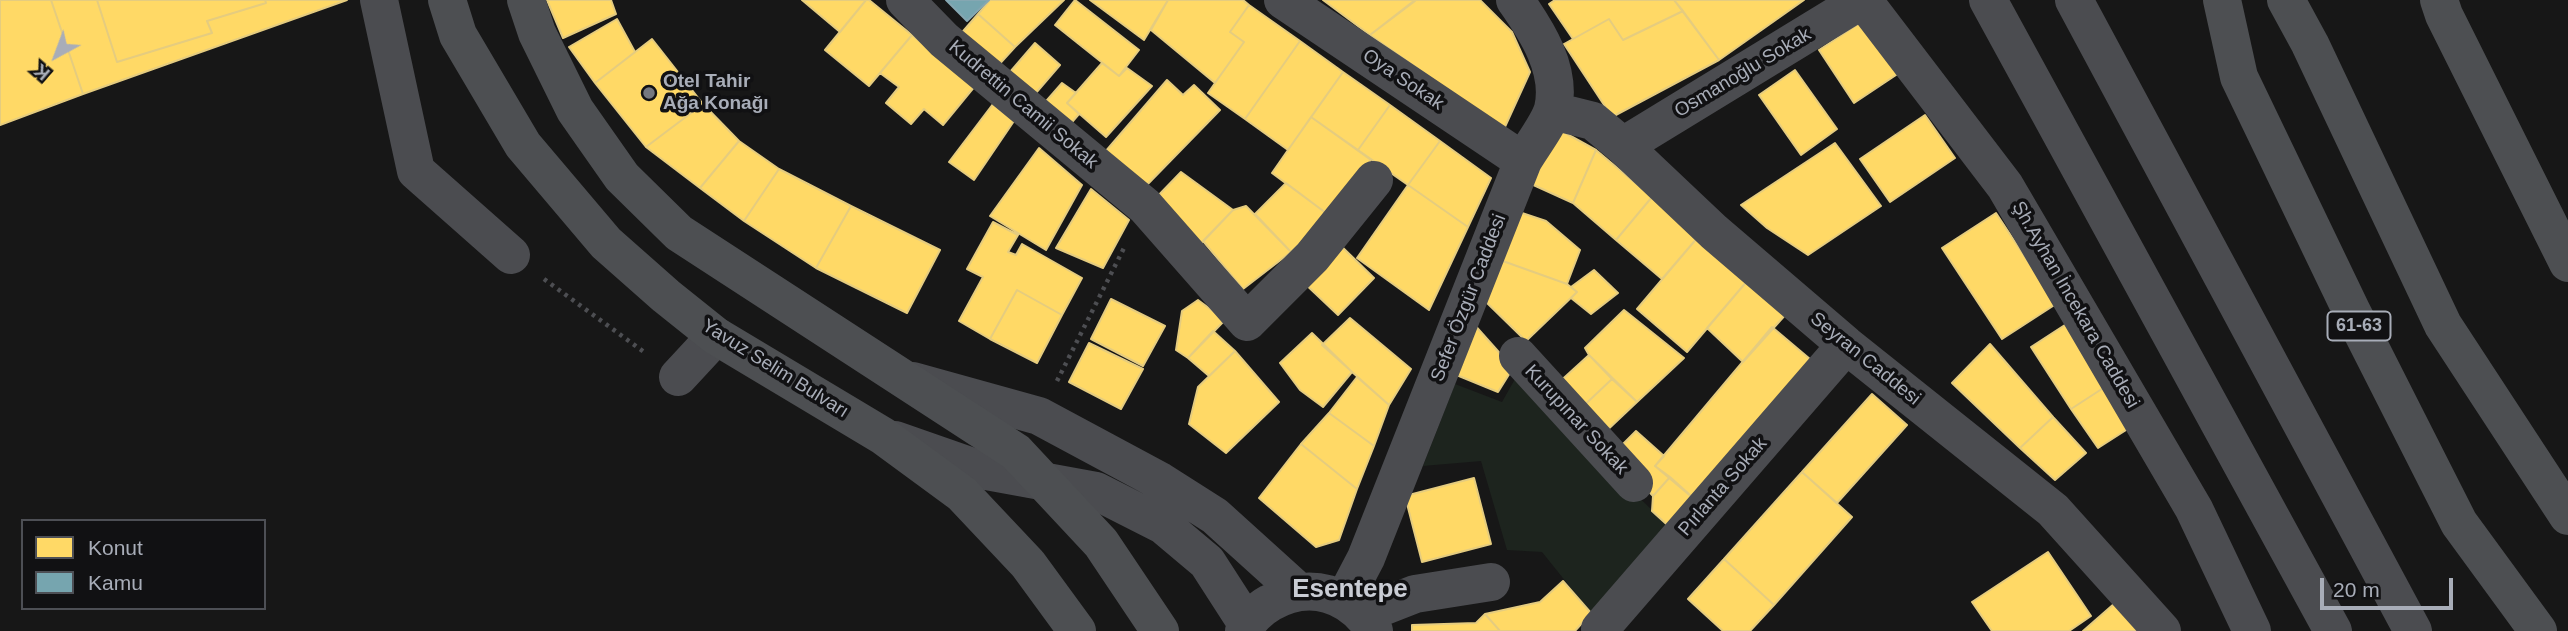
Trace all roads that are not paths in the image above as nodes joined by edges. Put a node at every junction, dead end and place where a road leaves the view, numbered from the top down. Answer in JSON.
{"nodes":[{"id":1,"x":379,"y":0,"type":"edge"},
{"id":2,"x":447,"y":0,"type":"edge"},
{"id":3,"x":526,"y":0,"type":"edge"},
{"id":4,"x":905,"y":0,"type":"edge"},
{"id":5,"x":1283,"y":0,"type":"edge"},
{"id":6,"x":1515,"y":0,"type":"edge"},
{"id":7,"x":1862,"y":0,"type":"edge"},
{"id":8,"x":1988,"y":0,"type":"edge"},
{"id":9,"x":2074,"y":0,"type":"edge"},
{"id":10,"x":2221,"y":0,"type":"edge"},
{"id":11,"x":2286,"y":0,"type":"edge"},
{"id":12,"x":2439,"y":0,"type":"edge"},
{"id":13,"x":1553,"y":111,"type":"junction"},
{"id":14,"x":1623,"y":146,"type":"junction"},
{"id":15,"x":1523,"y":160,"type":"junction"},
{"id":16,"x":1374,"y":180,"type":"dead end"},
{"id":17,"x":512,"y":255,"type":"road end"},
{"id":18,"x":2568,"y":263,"type":"edge"},
{"id":19,"x":716,"y":336,"type":"junction"},
{"id":20,"x":1846,"y":345,"type":"junction"},
{"id":21,"x":1518,"y":356,"type":"dead end"},
{"id":22,"x":678,"y":377,"type":"road end"},
{"id":23,"x":905,"y":379,"type":"junction"},
{"id":24,"x":883,"y":436,"type":"junction"},
{"id":25,"x":1043,"y":482,"type":"junction"},
{"id":26,"x":1634,"y":483,"type":"dead end"},
{"id":27,"x":2568,"y":516,"type":"edge"},
{"id":28,"x":1491,"y":582,"type":"dead end"},
{"id":29,"x":1299,"y":592,"type":"junction"},
{"id":30,"x":1361,"y":615,"type":"edge"},
{"id":31,"x":1245,"y":627,"type":"edge"},
{"id":32,"x":1600,"y":629,"type":"dead end"},
{"id":33,"x":1077,"y":631,"type":"edge"},
{"id":34,"x":1160,"y":631,"type":"edge"},
{"id":35,"x":2162,"y":631,"type":"edge"},
{"id":36,"x":2252,"y":631,"type":"edge"},
{"id":37,"x":2333,"y":631,"type":"edge"},
{"id":38,"x":2413,"y":631,"type":"edge"},
{"id":39,"x":2538,"y":631,"type":"edge"}],
"edges":[{"from":1,"to":17,"type":"street"},
{"from":2,"to":19,"type":"main road","name":"Yavuz Selim Bulvarı"},
{"from":3,"to":23,"type":"main road"},
{"from":4,"to":16,"type":"street","name":"Kudrettin Camii Sokak"},
{"from":5,"to":15,"type":"street","name":"Oya Sokak"},
{"from":6,"to":13,"type":"street","name":"Sefer Özgür Caddesi"},
{"from":7,"to":14,"type":"street","name":"Osmanoğlu Sokak"},
{"from":7,"to":36,"type":"street","name":"Şh.Ayhan İncekara Caddesi"},
{"from":8,"to":37,"type":"street"},
{"from":9,"to":38,"type":"street"},
{"from":10,"to":39,"type":"main road","number":"61-63"},
{"from":11,"to":27,"type":"main road"},
{"from":12,"to":18,"type":"main road"},
{"from":13,"to":14,"type":"street","name":"Seyran Caddesi"},
{"from":13,"to":15,"type":"street","name":"Sefer Özgür Caddesi"},
{"from":14,"to":20,"type":"street","name":"Seyran Caddesi"},
{"from":15,"to":30,"type":"street","name":"Sefer Özgür Caddesi"},
{"from":19,"to":22,"type":"street"},
{"from":19,"to":24,"type":"main road","name":"Yavuz Selim Bulvarı"},
{"from":20,"to":32,"type":"street","name":"Pırlanta Sokak"},
{"from":20,"to":35,"type":"street","name":"Seyran Caddesi"},
{"from":21,"to":26,"type":"street","name":"Kurupınar Sokak"},
{"from":23,"to":25,"type":"main road"},
{"from":23,"to":29,"type":"street"},
{"from":24,"to":25,"type":"street","name":"Yavuz Selim Bulvarı"},
{"from":24,"to":33,"type":"main road","name":"Yavuz Selim Bulvarı"},
{"from":25,"to":31,"type":"street","name":"Yavuz Selim Bulvarı"},
{"from":25,"to":34,"type":"main road"},
{"from":28,"to":30,"type":"street"},
{"from":29,"to":30,"type":"street"},
{"from":29,"to":31,"type":"street","name":"Yavuz Selim Bulvarı"}]}
